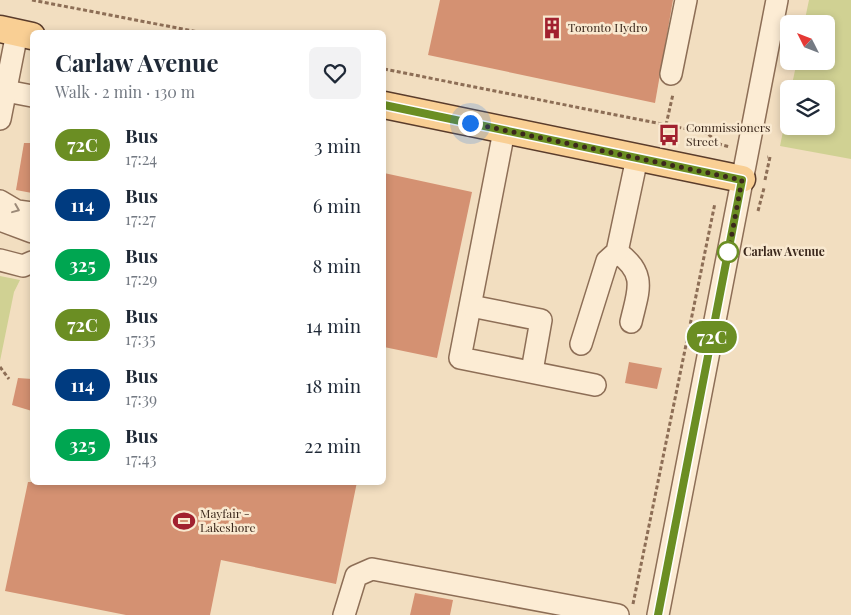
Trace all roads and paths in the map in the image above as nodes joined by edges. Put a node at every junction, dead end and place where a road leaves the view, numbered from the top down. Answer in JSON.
{"nodes":[{"id":1,"x":32,"y":0,"type":"edge"},
{"id":2,"x":686,"y":0,"type":"edge"},
{"id":3,"x":777,"y":0,"type":"edge"},
{"id":4,"x":188,"y":30,"type":"edge"},
{"id":5,"x":16,"y":32,"type":"edge"},
{"id":6,"x":386,"y":69,"type":"edge"},
{"id":7,"x":673,"y":81,"type":"joint"},
{"id":8,"x":3,"y":95,"type":"edge"},
{"id":9,"x":30,"y":96,"type":"edge"},
{"id":10,"x":386,"y":105,"type":"edge"},
{"id":11,"x":0,"y":119,"type":"edge"},
{"id":12,"x":666,"y":125,"type":"junction"},
{"id":13,"x":504,"y":131,"type":"junction"},
{"id":14,"x":719,"y":144,"type":"dead end"},
{"id":15,"x":726,"y":146,"type":"dead end"},
{"id":16,"x":637,"y":158,"type":"junction"},
{"id":17,"x":731,"y":178,"type":"junction"},
{"id":18,"x":0,"y":201,"type":"edge"},
{"id":19,"x":30,"y":213,"type":"edge"},
{"id":20,"x":0,"y":220,"type":"edge"},
{"id":21,"x":30,"y":231,"type":"edge"},
{"id":22,"x":617,"y":252,"type":"junction"},
{"id":23,"x":0,"y":260,"type":"edge"},
{"id":24,"x":30,"y":263,"type":"edge"},
{"id":25,"x":471,"y":306,"type":"junction"},
{"id":26,"x":631,"y":322,"type":"dead end"},
{"id":27,"x":581,"y":344,"type":"dead end"},
{"id":28,"x":0,"y":367,"type":"edge"},
{"id":29,"x":532,"y":371,"type":"junction"},
{"id":30,"x":9,"y":379,"type":"dead end"},
{"id":31,"x":595,"y":385,"type":"dead end"},
{"id":32,"x":625,"y":610,"type":"edge"},
{"id":33,"x":344,"y":615,"type":"edge"},
{"id":34,"x":658,"y":615,"type":"edge"}],
"edges":[{"from":1,"to":4,"type":"path"},
{"from":2,"to":7,"type":"street"},
{"from":3,"to":17,"type":"street"},
{"from":5,"to":8,"type":"street"},
{"from":6,"to":12,"type":"path"},
{"from":7,"to":12,"type":"path"},
{"from":8,"to":9,"type":"street"},
{"from":8,"to":11,"type":"street"},
{"from":10,"to":13,"type":"main road"},
{"from":12,"to":14,"type":"path"},
{"from":13,"to":16,"type":"main road"},
{"from":13,"to":25,"type":"street"},
{"from":15,"to":17,"type":"path"},
{"from":16,"to":17,"type":"main road"},
{"from":16,"to":22,"type":"street"},
{"from":17,"to":32,"type":"path"},
{"from":17,"to":34,"type":"street"},
{"from":18,"to":19,"type":"street","one_way":true},
{"from":20,"to":21,"type":"street"},
{"from":22,"to":26,"type":"street"},
{"from":22,"to":27,"type":"street"},
{"from":23,"to":24,"type":"street"},
{"from":25,"to":29,"type":"street"},
{"from":25,"to":29,"type":"street"},
{"from":28,"to":30,"type":"path"},
{"from":29,"to":31,"type":"street"},
{"from":32,"to":33,"type":"street"}]}
